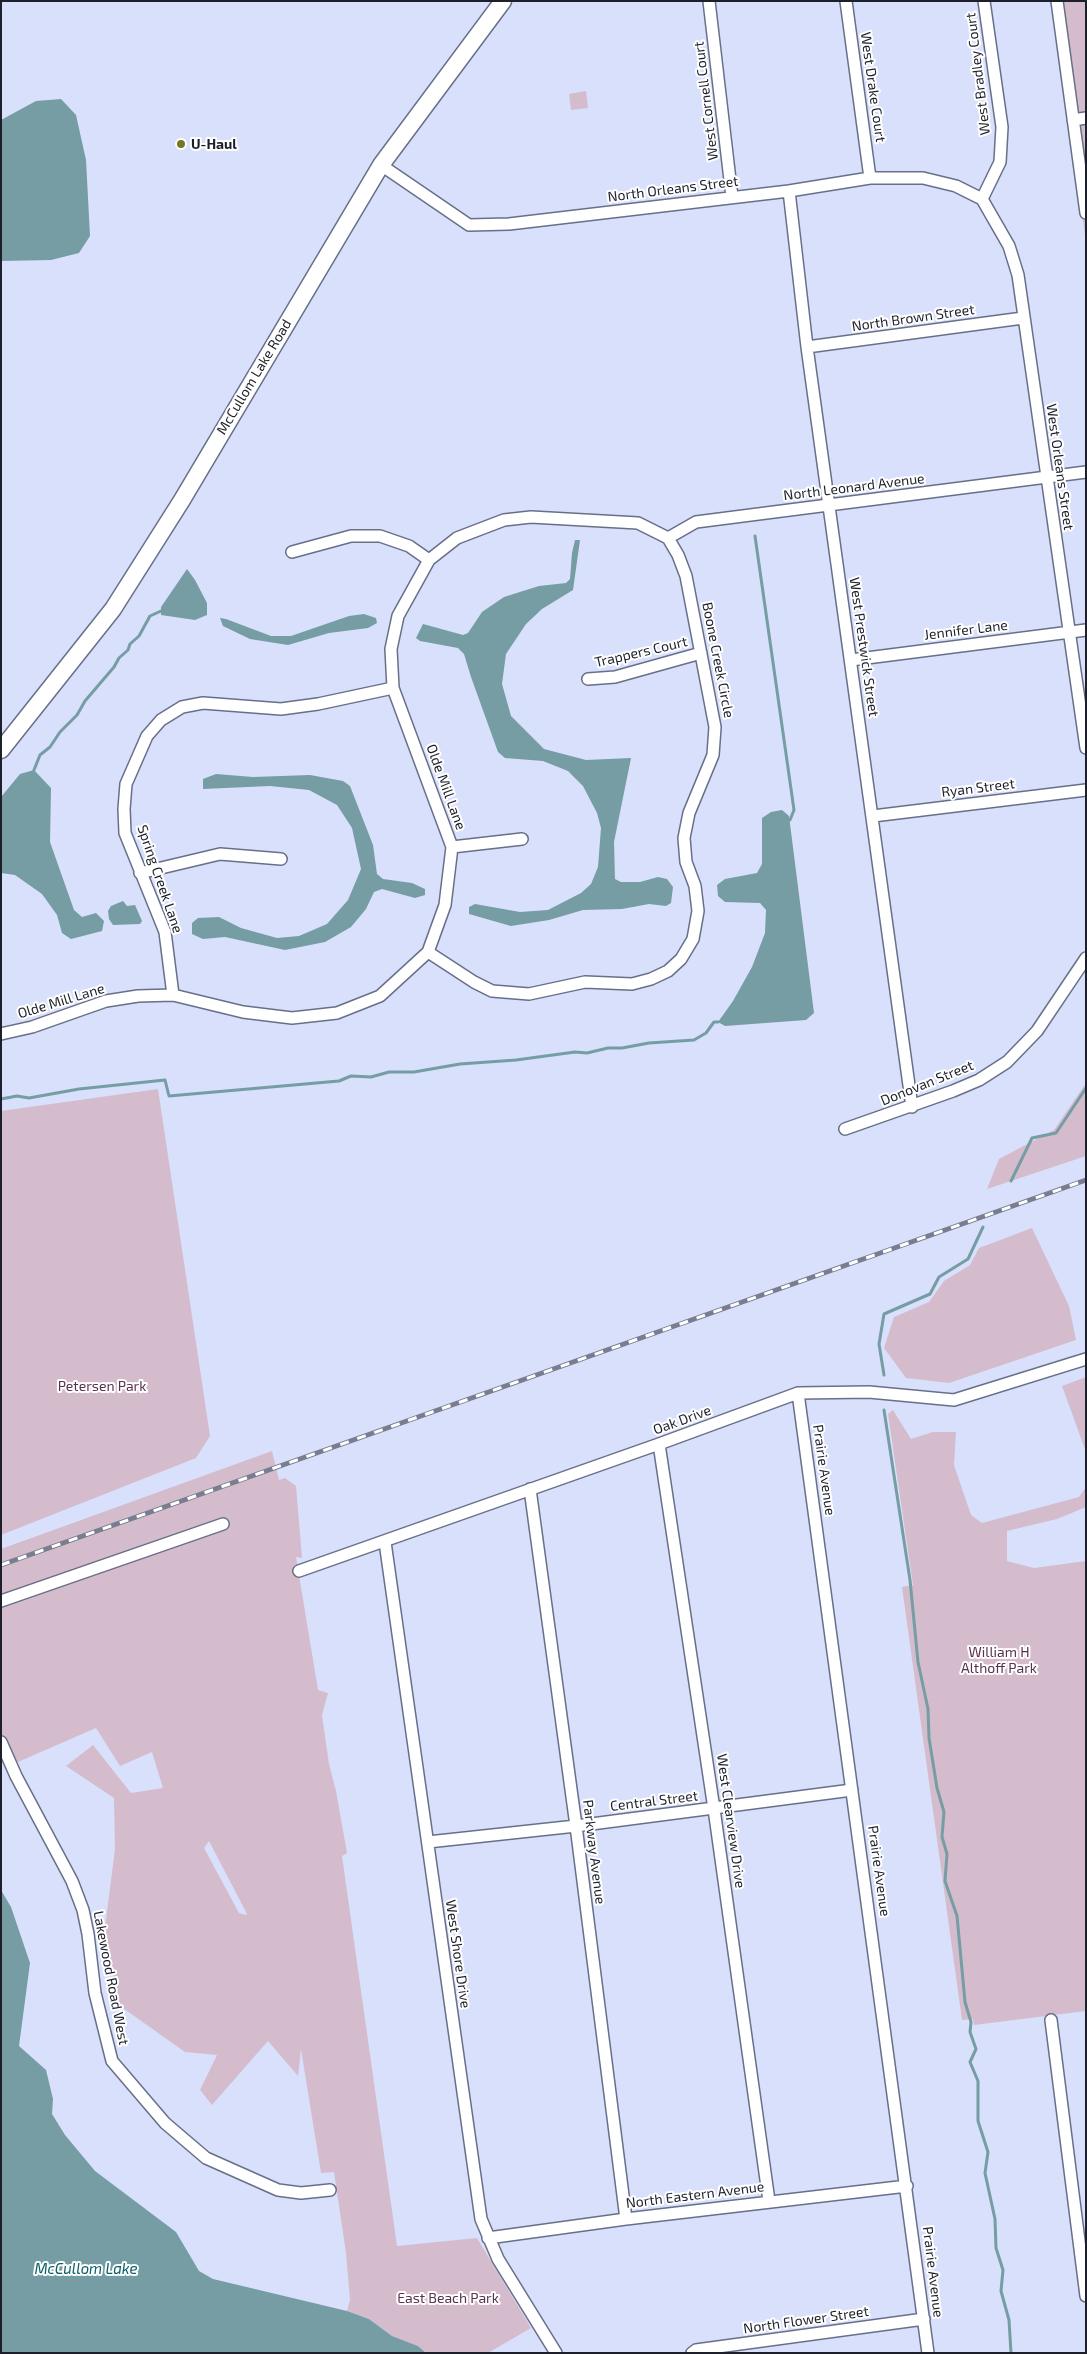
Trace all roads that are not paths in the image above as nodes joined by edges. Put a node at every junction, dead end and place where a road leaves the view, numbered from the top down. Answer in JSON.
{"nodes":[{"id":1,"x":503,"y":1,"type":"edge"},
{"id":2,"x":709,"y":1,"type":"edge"},
{"id":3,"x":846,"y":1,"type":"edge"},
{"id":4,"x":984,"y":1,"type":"edge"},
{"id":5,"x":1057,"y":1,"type":"edge"},
{"id":6,"x":1086,"y":118,"type":"edge"},
{"id":7,"x":1073,"y":120,"type":"junction"},
{"id":8,"x":381,"y":165,"type":"junction"},
{"id":9,"x":870,"y":178,"type":"junction"},
{"id":10,"x":788,"y":191,"type":"junction"},
{"id":11,"x":732,"y":197,"type":"junction"},
{"id":12,"x":982,"y":200,"type":"junction"},
{"id":13,"x":1086,"y":213,"type":"edge"},
{"id":14,"x":1023,"y":318,"type":"junction"},
{"id":15,"x":806,"y":347,"type":"junction"},
{"id":16,"x":1086,"y":472,"type":"edge"},
{"id":17,"x":1047,"y":477,"type":"junction"},
{"id":18,"x":829,"y":506,"type":"junction"},
{"id":19,"x":668,"y":538,"type":"junction"},
{"id":20,"x":292,"y":552,"type":"dead end"},
{"id":21,"x":429,"y":560,"type":"junction"},
{"id":22,"x":1086,"y":630,"type":"edge"},
{"id":23,"x":1068,"y":632,"type":"junction"},
{"id":24,"x":701,"y":653,"type":"junction"},
{"id":25,"x":851,"y":660,"type":"junction"},
{"id":26,"x":588,"y":679,"type":"dead end"},
{"id":27,"x":393,"y":688,"type":"junction"},
{"id":28,"x":1086,"y":748,"type":"edge"},
{"id":29,"x":1,"y":750,"type":"edge"},
{"id":30,"x":1086,"y":790,"type":"edge"},
{"id":31,"x":873,"y":816,"type":"junction"},
{"id":32,"x":522,"y":839,"type":"dead end"},
{"id":33,"x":452,"y":847,"type":"junction"},
{"id":34,"x":281,"y":858,"type":"dead end"},
{"id":35,"x":140,"y":873,"type":"junction"},
{"id":36,"x":428,"y":952,"type":"junction"},
{"id":37,"x":1086,"y":958,"type":"edge"},
{"id":38,"x":173,"y":996,"type":"junction"},
{"id":39,"x":1,"y":1034,"type":"edge"},
{"id":40,"x":912,"y":1107,"type":"junction"},
{"id":41,"x":844,"y":1130,"type":"dead end"},
{"id":42,"x":1086,"y":1359,"type":"edge"},
{"id":43,"x":798,"y":1393,"type":"junction"},
{"id":44,"x":659,"y":1444,"type":"junction"},
{"id":45,"x":530,"y":1489,"type":"junction"},
{"id":46,"x":223,"y":1524,"type":"dead end"},
{"id":47,"x":384,"y":1542,"type":"junction"},
{"id":48,"x":299,"y":1570,"type":"dead end"},
{"id":49,"x":1,"y":1601,"type":"edge"},
{"id":50,"x":1,"y":1742,"type":"edge"},
{"id":51,"x":852,"y":1790,"type":"junction"},
{"id":52,"x":714,"y":1809,"type":"junction"},
{"id":53,"x":576,"y":1826,"type":"junction"},
{"id":54,"x":428,"y":1842,"type":"junction"},
{"id":55,"x":1051,"y":2020,"type":"dead end"},
{"id":56,"x":907,"y":2186,"type":"junction"},
{"id":57,"x":330,"y":2190,"type":"dead end"},
{"id":58,"x":769,"y":2202,"type":"junction"},
{"id":59,"x":626,"y":2219,"type":"junction"},
{"id":60,"x":488,"y":2238,"type":"junction"},
{"id":61,"x":1083,"y":2249,"type":"edge"},
{"id":62,"x":1086,"y":2296,"type":"edge"},
{"id":63,"x":924,"y":2319,"type":"junction"},
{"id":64,"x":556,"y":2353,"type":"edge"},
{"id":65,"x":692,"y":2353,"type":"edge"},
{"id":66,"x":928,"y":2353,"type":"edge"}],
"edges":[{"from":1,"to":8,"type":"street","name":"McCullom Lake Road"},
{"from":2,"to":11,"type":"street","name":"West Cornell Court"},
{"from":3,"to":9,"type":"street","name":"West Drake Court"},
{"from":4,"to":12,"type":"street","name":"West Bradley Court"},
{"from":5,"to":7,"type":"street"},
{"from":6,"to":7,"type":"street"},
{"from":7,"to":13,"type":"street"},
{"from":8,"to":11,"type":"street","name":"North Orleans Street"},
{"from":8,"to":29,"type":"street","name":"McCullom Lake Road"},
{"from":9,"to":10,"type":"street","name":"North Orleans Street"},
{"from":9,"to":12,"type":"street","name":"North Orleans Street"},
{"from":10,"to":11,"type":"street","name":"North Orleans Street"},
{"from":10,"to":15,"type":"street","name":"West Prestwick Street"},
{"from":12,"to":14,"type":"street","name":"West Orleans Street"},
{"from":14,"to":15,"type":"street","name":"North Brown Street"},
{"from":14,"to":17,"type":"street","name":"West Orleans Street"},
{"from":15,"to":18,"type":"street","name":"West Prestwick Street"},
{"from":16,"to":17,"type":"street","name":"North Leonard Avenue"},
{"from":17,"to":18,"type":"street","name":"North Leonard Avenue"},
{"from":17,"to":23,"type":"street","name":"West Orleans Street"},
{"from":18,"to":19,"type":"street","name":"North Leonard Avenue"},
{"from":18,"to":25,"type":"street","name":"West Prestwick Street"},
{"from":19,"to":21,"type":"street","name":"Olde Mill Lane"},
{"from":19,"to":24,"type":"street","name":"Boone Creek Circle"},
{"from":20,"to":21,"type":"street"},
{"from":21,"to":27,"type":"street","name":"Olde Mill Lane"},
{"from":22,"to":23,"type":"street","name":"Jennifer Lane"},
{"from":23,"to":25,"type":"street","name":"Jennifer Lane"},
{"from":23,"to":28,"type":"street","name":"West Orleans Street"},
{"from":24,"to":26,"type":"street","name":"Trappers Court"},
{"from":24,"to":36,"type":"street","name":"Boone Creek Circle"},
{"from":25,"to":31,"type":"street","name":"West Prestwick Street"},
{"from":27,"to":33,"type":"street","name":"Olde Mill Lane"},
{"from":27,"to":35,"type":"street","name":"Spring Creek Lane"},
{"from":30,"to":31,"type":"street","name":"Ryan Street"},
{"from":31,"to":40,"type":"street","name":"West Prestwick Street"},
{"from":32,"to":33,"type":"street"},
{"from":33,"to":36,"type":"street","name":"Olde Mill Lane"},
{"from":34,"to":35,"type":"street"},
{"from":35,"to":38,"type":"street","name":"Spring Creek Lane"},
{"from":36,"to":38,"type":"street","name":"Olde Mill Lane"},
{"from":37,"to":40,"type":"street","name":"Donovan Street"},
{"from":38,"to":39,"type":"street","name":"Olde Mill Lane"},
{"from":40,"to":41,"type":"street","name":"Donovan Street"},
{"from":42,"to":43,"type":"street","name":"Oak Drive"},
{"from":43,"to":44,"type":"street","name":"Oak Drive"},
{"from":43,"to":51,"type":"street","name":"Prairie Avenue"},
{"from":44,"to":45,"type":"street","name":"Oak Drive"},
{"from":44,"to":52,"type":"street","name":"West Clearview Drive"},
{"from":45,"to":47,"type":"street","name":"Oak Drive"},
{"from":45,"to":53,"type":"street","name":"Parkway Avenue"},
{"from":46,"to":49,"type":"street"},
{"from":47,"to":48,"type":"street","name":"Oak Drive"},
{"from":47,"to":54,"type":"street","name":"West Shore Drive"},
{"from":50,"to":57,"type":"street","name":"Lakewood Road West"},
{"from":51,"to":52,"type":"street","name":"Central Street"},
{"from":51,"to":56,"type":"street","name":"Prairie Avenue"},
{"from":52,"to":53,"type":"street","name":"Central Street"},
{"from":52,"to":58,"type":"street","name":"West Clearview Drive"},
{"from":53,"to":54,"type":"street","name":"Central Street"},
{"from":53,"to":59,"type":"street","name":"Parkway Avenue"},
{"from":54,"to":60,"type":"street","name":"West Shore Drive"},
{"from":55,"to":61,"type":"street"},
{"from":56,"to":58,"type":"street","name":"North Eastern Avenue"},
{"from":56,"to":63,"type":"street","name":"Prairie Avenue"},
{"from":58,"to":59,"type":"street","name":"North Eastern Avenue"},
{"from":59,"to":60,"type":"street","name":"North Eastern Avenue"},
{"from":60,"to":64,"type":"street","name":"West Shore Drive"},
{"from":61,"to":62,"type":"street"},
{"from":63,"to":65,"type":"street","name":"North Flower Street"},
{"from":63,"to":66,"type":"street","name":"Prairie Avenue"}]}
